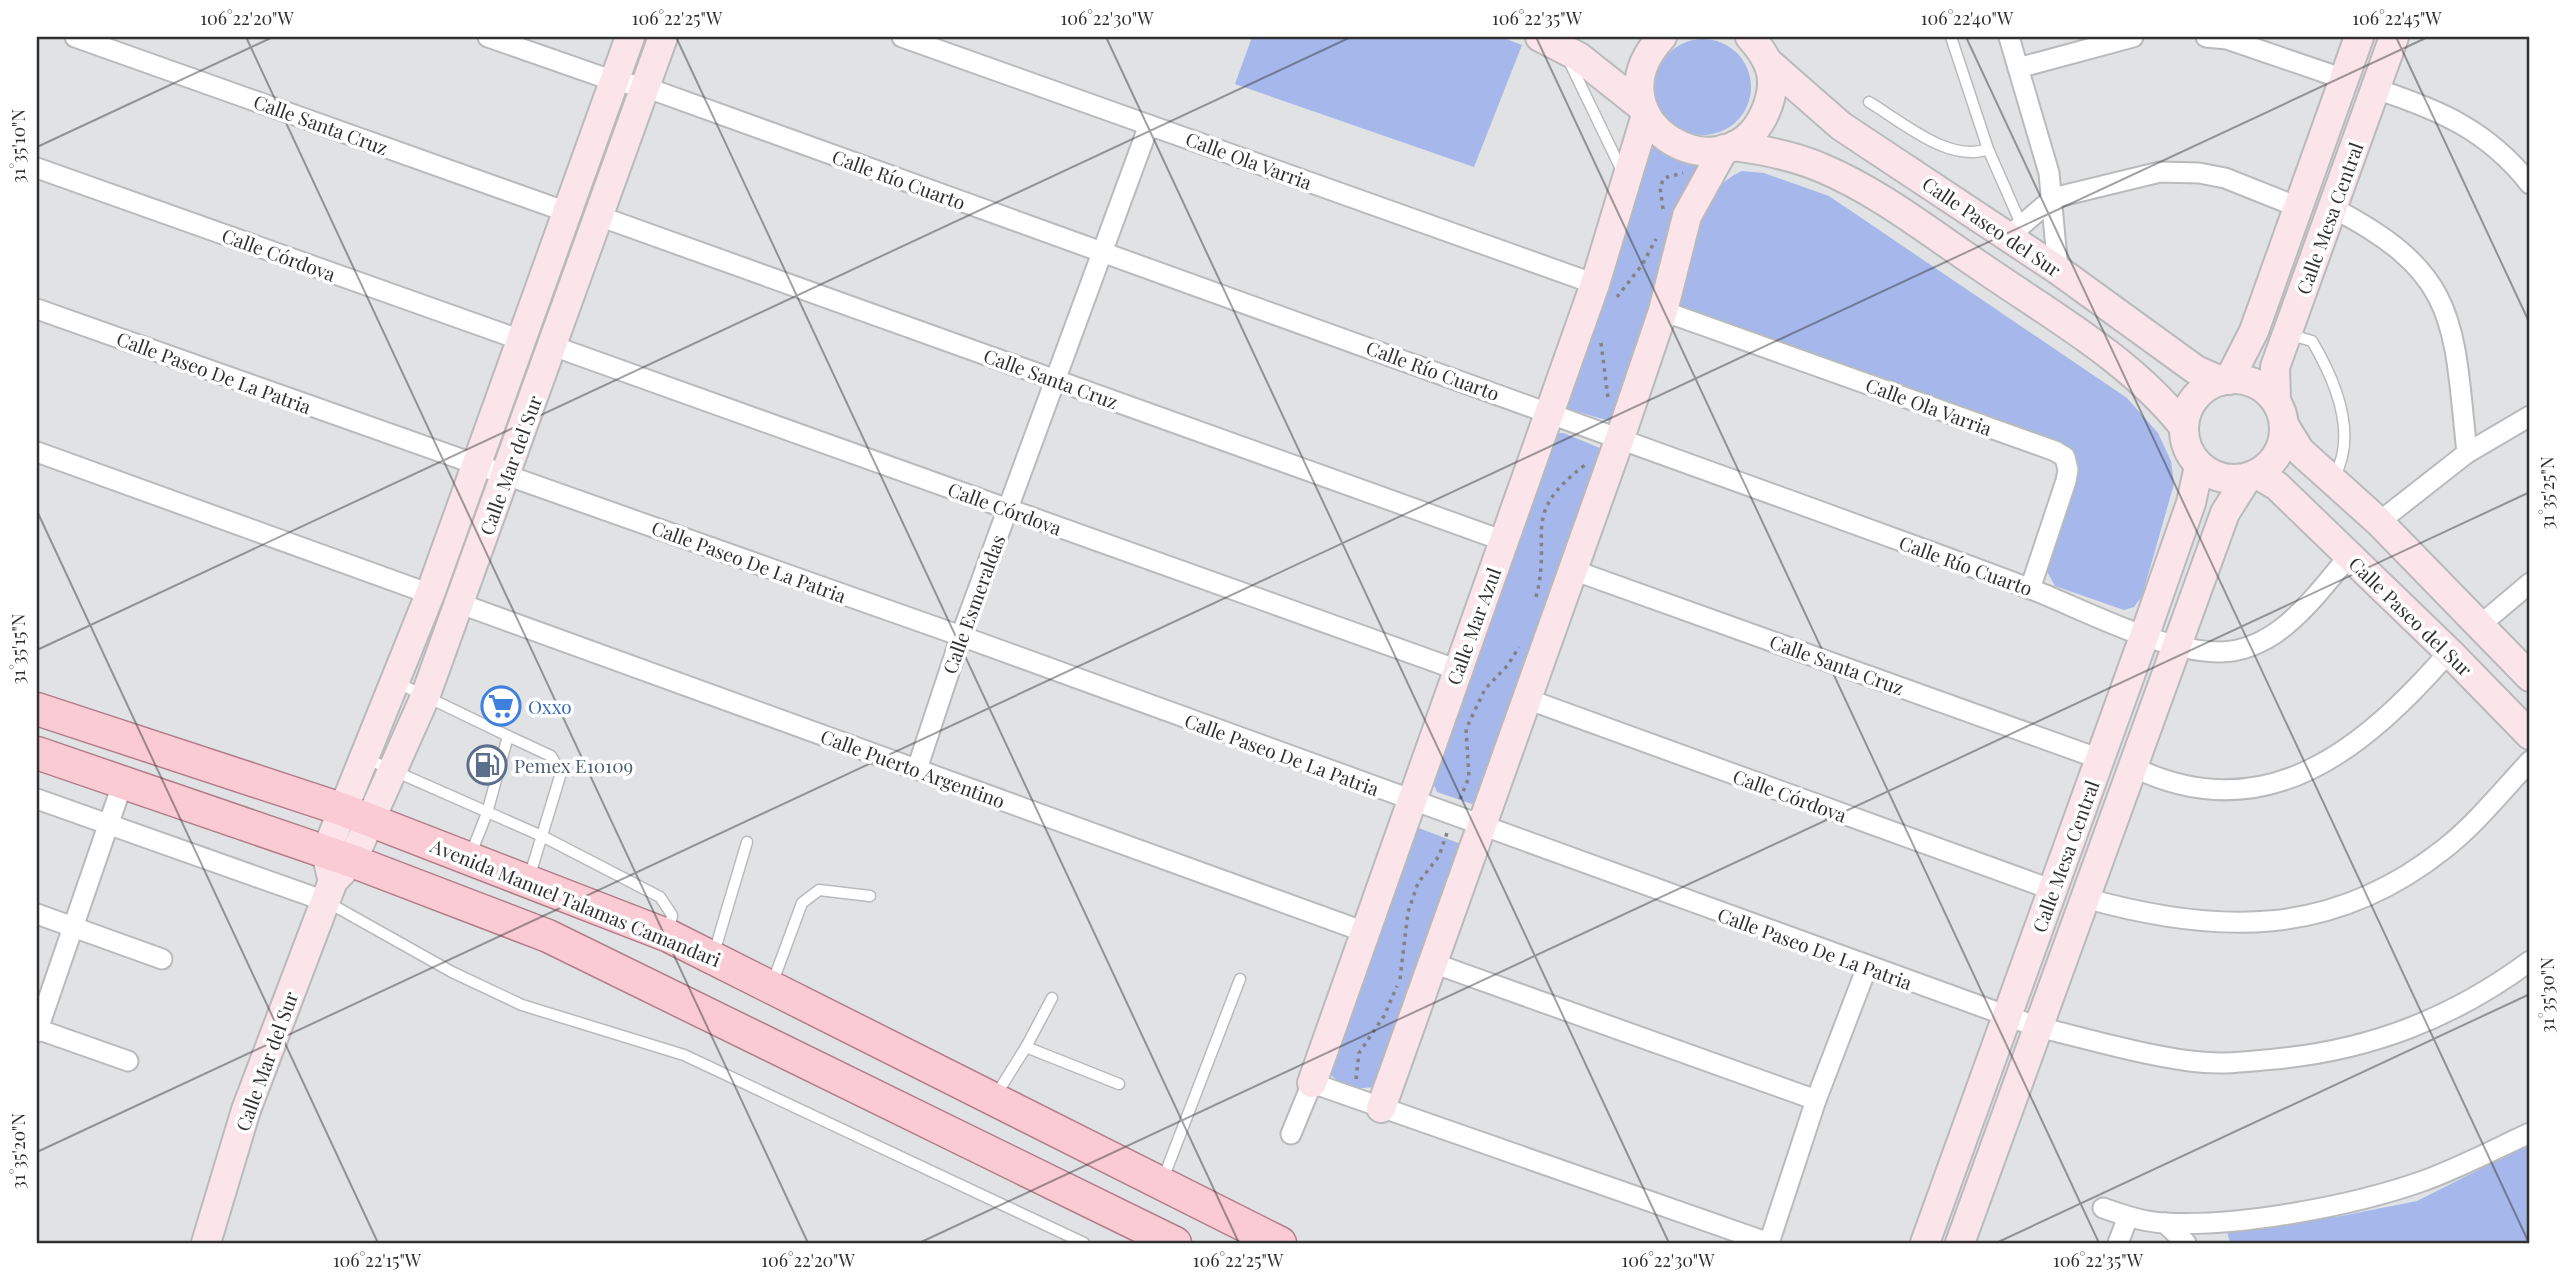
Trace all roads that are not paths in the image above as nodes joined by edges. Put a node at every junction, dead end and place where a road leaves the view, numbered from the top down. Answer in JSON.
{"nodes":[{"id":1,"x":75,"y":37,"type":"edge"},
{"id":2,"x":488,"y":37,"type":"edge"},
{"id":3,"x":630,"y":37,"type":"edge"},
{"id":4,"x":663,"y":37,"type":"edge"},
{"id":5,"x":902,"y":37,"type":"edge"},
{"id":6,"x":1662,"y":37,"type":"edge"},
{"id":7,"x":1951,"y":37,"type":"edge"},
{"id":8,"x":2009,"y":37,"type":"edge"},
{"id":9,"x":2133,"y":37,"type":"edge"},
{"id":10,"x":2206,"y":37,"type":"edge"},
{"id":11,"x":2359,"y":37,"type":"edge"},
{"id":12,"x":2394,"y":37,"type":"edge"},
{"id":13,"x":1551,"y":42,"type":"edge"},
{"id":14,"x":1765,"y":48,"type":"edge"},
{"id":15,"x":2018,"y":68,"type":"junction"},
{"id":16,"x":2344,"y":79,"type":"junction"},
{"id":17,"x":614,"y":81,"type":"junction"},
{"id":18,"x":645,"y":88,"type":"junction"},
{"id":19,"x":2376,"y":89,"type":"junction"},
{"id":20,"x":1869,"y":102,"type":"dead end"},
{"id":21,"x":1644,"y":111,"type":"junction"},
{"id":22,"x":1149,"y":125,"type":"junction"},
{"id":23,"x":1988,"y":149,"type":"junction"},
{"id":24,"x":1725,"y":153,"type":"junction"},
{"id":25,"x":37,"y":168,"type":"edge"},
{"id":26,"x":1627,"y":182,"type":"junction"},
{"id":27,"x":2530,"y":184,"type":"edge"},
{"id":28,"x":2053,"y":198,"type":"junction"},
{"id":29,"x":2298,"y":207,"type":"junction"},
{"id":30,"x":2333,"y":208,"type":"junction"},
{"id":31,"x":567,"y":212,"type":"junction"},
{"id":32,"x":599,"y":216,"type":"junction"},
{"id":33,"x":2014,"y":230,"type":"junction"},
{"id":34,"x":1102,"y":251,"type":"junction"},
{"id":35,"x":2058,"y":270,"type":"junction"},
{"id":36,"x":1604,"y":294,"type":"junction"},
{"id":37,"x":37,"y":309,"type":"edge"},
{"id":38,"x":1663,"y":311,"type":"junction"},
{"id":39,"x":2288,"y":334,"type":"junction"},
{"id":40,"x":521,"y":340,"type":"junction"},
{"id":41,"x":553,"y":346,"type":"junction"},
{"id":42,"x":1055,"y":380,"type":"junction"},
{"id":43,"x":2225,"y":380,"type":"junction"},
{"id":44,"x":1549,"y":412,"type":"junction"},
{"id":45,"x":2280,"y":413,"type":"junction"},
{"id":46,"x":2530,"y":416,"type":"edge"},
{"id":47,"x":2184,"y":427,"type":"junction"},
{"id":48,"x":1612,"y":435,"type":"junction"},
{"id":49,"x":37,"y":452,"type":"edge"},
{"id":50,"x":2467,"y":453,"type":"junction"},
{"id":51,"x":476,"y":464,"type":"junction"},
{"id":52,"x":2199,"y":466,"type":"junction"},
{"id":53,"x":507,"y":475,"type":"junction"},
{"id":54,"x":2252,"y":476,"type":"junction"},
{"id":55,"x":2333,"y":481,"type":"junction"},
{"id":56,"x":1007,"y":509,"type":"junction"},
{"id":57,"x":2379,"y":522,"type":"junction"},
{"id":58,"x":1504,"y":541,"type":"junction"},
{"id":59,"x":2349,"y":556,"type":"junction"},
{"id":60,"x":1573,"y":570,"type":"junction"},
{"id":61,"x":2530,"y":583,"type":"edge"},
{"id":62,"x":2029,"y":589,"type":"junction"},
{"id":63,"x":430,"y":594,"type":"junction"},
{"id":64,"x":461,"y":604,"type":"junction"},
{"id":65,"x":2479,"y":626,"type":"junction"},
{"id":66,"x":2145,"y":634,"type":"junction"},
{"id":67,"x":961,"y":636,"type":"junction"},
{"id":68,"x":2176,"y":647,"type":"junction"},
{"id":69,"x":2449,"y":652,"type":"junction"},
{"id":70,"x":1458,"y":670,"type":"junction"},
{"id":71,"x":2530,"y":677,"type":"edge"},
{"id":72,"x":396,"y":682,"type":"junction"},
{"id":73,"x":425,"y":697,"type":"junction"},
{"id":74,"x":1527,"y":699,"type":"junction"},
{"id":75,"x":37,"y":709,"type":"edge"},
{"id":76,"x":2530,"y":735,"type":"edge"},
{"id":77,"x":508,"y":736,"type":"junction"},
{"id":78,"x":37,"y":753,"type":"edge"},
{"id":79,"x":364,"y":758,"type":"junction"},
{"id":80,"x":2100,"y":758,"type":"junction"},
{"id":81,"x":2530,"y":761,"type":"edge"},
{"id":82,"x":2133,"y":766,"type":"junction"},
{"id":83,"x":916,"y":769,"type":"junction"},
{"id":84,"x":394,"y":772,"type":"junction"},
{"id":85,"x":123,"y":782,"type":"junction"},
{"id":86,"x":37,"y":799,"type":"edge"},
{"id":87,"x":1412,"y":801,"type":"junction"},
{"id":88,"x":341,"y":809,"type":"junction"},
{"id":89,"x":487,"y":813,"type":"junction"},
{"id":90,"x":372,"y":821,"type":"junction"},
{"id":91,"x":108,"y":823,"type":"junction"},
{"id":92,"x":1482,"y":827,"type":"junction"},
{"id":93,"x":544,"y":837,"type":"junction"},
{"id":94,"x":747,"y":842,"type":"dead end"},
{"id":95,"x":470,"y":858,"type":"junction"},
{"id":96,"x":334,"y":874,"type":"junction"},
{"id":97,"x":528,"y":882,"type":"junction"},
{"id":98,"x":2053,"y":890,"type":"junction"},
{"id":99,"x":870,"y":896,"type":"dead end"},
{"id":100,"x":2085,"y":898,"type":"junction"},
{"id":101,"x":37,"y":915,"type":"edge"},
{"id":102,"x":73,"y":927,"type":"junction"},
{"id":103,"x":1365,"y":932,"type":"junction"},
{"id":104,"x":669,"y":936,"type":"junction"},
{"id":105,"x":712,"y":956,"type":"junction"},
{"id":106,"x":162,"y":958,"type":"dead end"},
{"id":107,"x":2530,"y":961,"type":"edge"},
{"id":108,"x":1433,"y":963,"type":"junction"},
{"id":109,"x":1867,"y":967,"type":"junction"},
{"id":110,"x":1240,"y":979,"type":"dead end"},
{"id":111,"x":771,"y":985,"type":"junction"},
{"id":112,"x":1052,"y":998,"type":"dead end"},
{"id":113,"x":2007,"y":1016,"type":"junction"},
{"id":114,"x":2038,"y":1027,"type":"junction"},
{"id":115,"x":37,"y":1030,"type":"edge"},
{"id":116,"x":1026,"y":1047,"type":"junction"},
{"id":117,"x":128,"y":1061,"type":"dead end"},
{"id":118,"x":1312,"y":1083,"type":"junction"},
{"id":119,"x":1119,"y":1084,"type":"dead end"},
{"id":120,"x":994,"y":1098,"type":"junction"},
{"id":121,"x":1816,"y":1100,"type":"junction"},
{"id":122,"x":1381,"y":1108,"type":"junction"},
{"id":123,"x":2530,"y":1133,"type":"edge"},
{"id":124,"x":1292,"y":1134,"type":"dead end"},
{"id":125,"x":1162,"y":1183,"type":"junction"},
{"id":126,"x":2103,"y":1208,"type":"dead end"},
{"id":127,"x":2128,"y":1217,"type":"junction"},
{"id":128,"x":2165,"y":1223,"type":"junction"},
{"id":129,"x":206,"y":1243,"type":"edge"},
{"id":130,"x":1084,"y":1243,"type":"edge"},
{"id":131,"x":1175,"y":1243,"type":"edge"},
{"id":132,"x":1280,"y":1243,"type":"edge"},
{"id":133,"x":1769,"y":1243,"type":"edge"},
{"id":134,"x":1925,"y":1243,"type":"edge"},
{"id":135,"x":1960,"y":1243,"type":"edge"},
{"id":136,"x":2118,"y":1243,"type":"edge"},
{"id":137,"x":2186,"y":1243,"type":"edge"}],
"edges":[{"from":1,"to":31,"type":"street","name":"Calle Santa Cruz"},
{"from":2,"to":17,"type":"street","name":"Calle Río Cuarto"},
{"from":3,"to":17,"type":"street","name":"Calle Mar del Sur"},
{"from":4,"to":18,"type":"street","name":"Calle Mar del Sur"},
{"from":5,"to":22,"type":"street","name":"Calle Ola Varria"},
{"from":6,"to":21,"type":"street","name":"Calle Mar Azul"},
{"from":7,"to":23,"type":"lane"},
{"from":8,"to":15,"type":"street"},
{"from":9,"to":15,"type":"street"},
{"from":10,"to":16,"type":"street"},
{"from":11,"to":16,"type":"street","name":"Calle Mesa Central"},
{"from":12,"to":19,"type":"street","name":"Calle Mesa Central"},
{"from":13,"to":21,"type":"street"},
{"from":13,"to":26,"type":"lane"},
{"from":14,"to":24,"type":"street"},
{"from":14,"to":33,"type":"street","name":"Calle Paseo del Sur"},
{"from":15,"to":28,"type":"street"},
{"from":16,"to":29,"type":"street","name":"Calle Mesa Central"},
{"from":17,"to":18,"type":"street","name":"Calle Río Cuarto"},
{"from":17,"to":31,"type":"street","name":"Calle Mar del Sur"},
{"from":18,"to":32,"type":"street","name":"Calle Mar del Sur"},
{"from":18,"to":34,"type":"street","name":"Calle Río Cuarto"},
{"from":19,"to":27,"type":"street"},
{"from":19,"to":30,"type":"street","name":"Calle Mesa Central"},
{"from":20,"to":23,"type":"lane"},
{"from":21,"to":24,"type":"street","name":"Calle Paseo del Sur"},
{"from":21,"to":26,"type":"street","name":"Calle Mar Azul"},
{"from":22,"to":34,"type":"street","name":"Calle Esmeraldas"},
{"from":22,"to":36,"type":"street","name":"Calle Ola Varria"},
{"from":23,"to":33,"type":"lane"},
{"from":24,"to":38,"type":"street"},
{"from":24,"to":47,"type":"street","name":"Calle Paseo del Sur"},
{"from":25,"to":40,"type":"street","name":"Calle Córdova"},
{"from":26,"to":36,"type":"street","name":"Calle Mar Azul"},
{"from":28,"to":29,"type":"street"},
{"from":28,"to":33,"type":"street"},
{"from":28,"to":35,"type":"street"},
{"from":29,"to":43,"type":"street","name":"Calle Mesa Central"},
{"from":30,"to":39,"type":"street","name":"Calle Mesa Central"},
{"from":30,"to":50,"type":"street"},
{"from":31,"to":40,"type":"street","name":"Calle Mar del Sur"},
{"from":32,"to":41,"type":"street","name":"Calle Mar del Sur"},
{"from":32,"to":42,"type":"street","name":"Calle Santa Cruz"},
{"from":33,"to":35,"type":"street","name":"Calle Paseo del Sur"},
{"from":34,"to":42,"type":"street","name":"Calle Esmeraldas"},
{"from":34,"to":44,"type":"street","name":"Calle Río Cuarto"},
{"from":35,"to":43,"type":"street","name":"Calle Paseo del Sur"},
{"from":36,"to":44,"type":"street","name":"Calle Mar Azul"},
{"from":37,"to":51,"type":"street","name":"Calle Paseo De La Patria"},
{"from":38,"to":48,"type":"street"},
{"from":38,"to":62,"type":"street","name":"Calle Ola Varria"},
{"from":39,"to":45,"type":"street","name":"Calle Mesa Central"},
{"from":39,"to":55,"type":"lane"},
{"from":40,"to":51,"type":"street","name":"Calle Mar del Sur"},
{"from":41,"to":53,"type":"street","name":"Calle Mar del Sur"},
{"from":41,"to":56,"type":"street","name":"Calle Córdova"},
{"from":42,"to":56,"type":"street","name":"Calle Esmeraldas"},
{"from":42,"to":58,"type":"street","name":"Calle Santa Cruz"},
{"from":43,"to":45,"type":"street"},
{"from":43,"to":47,"type":"street"},
{"from":44,"to":48,"type":"street","name":"Calle Río Cuarto"},
{"from":44,"to":58,"type":"street","name":"Calle Mar Azul"},
{"from":45,"to":54,"type":"street"},
{"from":45,"to":55,"type":"street","name":"Calle Paseo del Sur"},
{"from":46,"to":50,"type":"street"},
{"from":47,"to":52,"type":"street"},
{"from":48,"to":60,"type":"street"},
{"from":48,"to":62,"type":"street","name":"Calle Río Cuarto"},
{"from":49,"to":63,"type":"street"},
{"from":50,"to":57,"type":"street"},
{"from":51,"to":53,"type":"street","name":"Calle Paseo De La Patria"},
{"from":51,"to":63,"type":"street","name":"Calle Mar del Sur"},
{"from":52,"to":54,"type":"street"},
{"from":52,"to":66,"type":"street","name":"Calle Mesa Central"},
{"from":53,"to":64,"type":"street","name":"Calle Mar del Sur"},
{"from":53,"to":67,"type":"street","name":"Calle Paseo De La Patria"},
{"from":54,"to":59,"type":"street","name":"Calle Paseo del Sur"},
{"from":54,"to":68,"type":"street","name":"Calle Mesa Central"},
{"from":55,"to":57,"type":"street","name":"Calle Paseo del Sur"},
{"from":56,"to":67,"type":"street","name":"Calle Esmeraldas"},
{"from":56,"to":70,"type":"street","name":"Calle Córdova"},
{"from":57,"to":65,"type":"street","name":"Calle Paseo del Sur"},
{"from":58,"to":70,"type":"street","name":"Calle Mar Azul"},
{"from":59,"to":68,"type":"street","name":"Calle Río Cuarto"},
{"from":59,"to":69,"type":"street","name":"Calle Paseo del Sur"},
{"from":60,"to":74,"type":"street"},
{"from":60,"to":80,"type":"street","name":"Calle Santa Cruz"},
{"from":61,"to":65,"type":"street"},
{"from":62,"to":66,"type":"street","name":"Calle Río Cuarto"},
{"from":63,"to":72,"type":"street","name":"Calle Mar del Sur"},
{"from":64,"to":73,"type":"street","name":"Calle Mar del Sur"},
{"from":64,"to":83,"type":"street","name":"Calle Puerto Argentino"},
{"from":65,"to":71,"type":"street","name":"Calle Paseo del Sur"},
{"from":66,"to":68,"type":"street","name":"Calle Río Cuarto"},
{"from":66,"to":80,"type":"street","name":"Calle Mesa Central"},
{"from":67,"to":83,"type":"street","name":"Calle Esmeraldas"},
{"from":67,"to":87,"type":"street","name":"Calle Paseo De La Patria"},
{"from":68,"to":82,"type":"street","name":"Calle Mesa Central"},
{"from":69,"to":76,"type":"street","name":"Calle Paseo del Sur"},
{"from":69,"to":82,"type":"street"},
{"from":70,"to":87,"type":"street","name":"Calle Mar Azul"},
{"from":72,"to":73,"type":"lane"},
{"from":72,"to":79,"type":"street","name":"Calle Mar del Sur"},
{"from":73,"to":77,"type":"lane"},
{"from":73,"to":84,"type":"street","name":"Calle Mar del Sur"},
{"from":74,"to":92,"type":"street"},
{"from":74,"to":98,"type":"street","name":"Calle Córdova"},
{"from":75,"to":88,"type":"main road","name":"Avenida Manuel Talamas Camandari"},
{"from":77,"to":89,"type":"lane"},
{"from":77,"to":93,"type":"lane"},
{"from":78,"to":85,"type":"main road"},
{"from":79,"to":84,"type":"lane"},
{"from":79,"to":88,"type":"street","name":"Calle Mar del Sur"},
{"from":80,"to":98,"type":"street","name":"Calle Mesa Central"},
{"from":81,"to":100,"type":"street"},
{"from":82,"to":100,"type":"street","name":"Calle Mesa Central"},
{"from":83,"to":103,"type":"street","name":"Calle Puerto Argentino"},
{"from":84,"to":89,"type":"lane"},
{"from":84,"to":90,"type":"street","name":"Calle Mar del Sur"},
{"from":85,"to":91,"type":"street"},
{"from":85,"to":96,"type":"main road"},
{"from":86,"to":91,"type":"street"},
{"from":87,"to":92,"type":"street","name":"Calle Paseo De La Patria"},
{"from":87,"to":103,"type":"street","name":"Calle Mar Azul"},
{"from":88,"to":90,"type":"main road","name":"Avenida Manuel Talamas Camandari"},
{"from":88,"to":96,"type":"street","name":"Calle Mar del Sur"},
{"from":89,"to":93,"type":"lane"},
{"from":89,"to":95,"type":"lane"},
{"from":90,"to":95,"type":"main road","name":"Avenida Manuel Talamas Camandari"},
{"from":90,"to":96,"type":"street","name":"Calle Mar del Sur"},
{"from":91,"to":96,"type":"street"},
{"from":91,"to":102,"type":"street"},
{"from":92,"to":108,"type":"street"},
{"from":92,"to":109,"type":"street","name":"Calle Paseo De La Patria"},
{"from":93,"to":97,"type":"lane"},
{"from":93,"to":104,"type":"lane"},
{"from":94,"to":105,"type":"lane"},
{"from":95,"to":97,"type":"main road","name":"Avenida Manuel Talamas Camandari"},
{"from":96,"to":129,"type":"street","name":"Calle Mar del Sur"},
{"from":96,"to":130,"type":"lane"},
{"from":96,"to":131,"type":"main road"},
{"from":97,"to":104,"type":"main road","name":"Avenida Manuel Talamas Camandari"},
{"from":98,"to":113,"type":"street","name":"Calle Mesa Central"},
{"from":99,"to":111,"type":"lane"},
{"from":100,"to":114,"type":"street","name":"Calle Mesa Central"},
{"from":101,"to":102,"type":"street"},
{"from":102,"to":106,"type":"street"},
{"from":102,"to":115,"type":"street"},
{"from":103,"to":118,"type":"street","name":"Calle Mar Azul"},
{"from":104,"to":105,"type":"main road","name":"Avenida Manuel Talamas Camandari"},
{"from":105,"to":111,"type":"main road","name":"Avenida Manuel Talamas Camandari"},
{"from":107,"to":114,"type":"street","name":"Calle Paseo De La Patria"},
{"from":108,"to":121,"type":"street"},
{"from":108,"to":122,"type":"street"},
{"from":109,"to":113,"type":"street","name":"Calle Paseo De La Patria"},
{"from":109,"to":121,"type":"street"},
{"from":110,"to":125,"type":"lane"},
{"from":111,"to":120,"type":"main road","name":"Avenida Manuel Talamas Camandari"},
{"from":112,"to":116,"type":"lane"},
{"from":113,"to":114,"type":"street","name":"Calle Paseo De La Patria"},
{"from":113,"to":134,"type":"street","name":"Calle Mesa Central"},
{"from":114,"to":135,"type":"street","name":"Calle Mesa Central"},
{"from":115,"to":117,"type":"street"},
{"from":116,"to":119,"type":"lane"},
{"from":116,"to":120,"type":"lane"},
{"from":118,"to":122,"type":"street"},
{"from":118,"to":124,"type":"street","name":"Calle Mar Azul"},
{"from":120,"to":125,"type":"main road","name":"Avenida Manuel Talamas Camandari"},
{"from":121,"to":133,"type":"street"},
{"from":122,"to":133,"type":"street"},
{"from":123,"to":128,"type":"street"},
{"from":125,"to":132,"type":"main road","name":"Avenida Manuel Talamas Camandari"},
{"from":126,"to":127,"type":"street"},
{"from":127,"to":128,"type":"street"},
{"from":127,"to":136,"type":"street"},
{"from":128,"to":137,"type":"street"}]}
